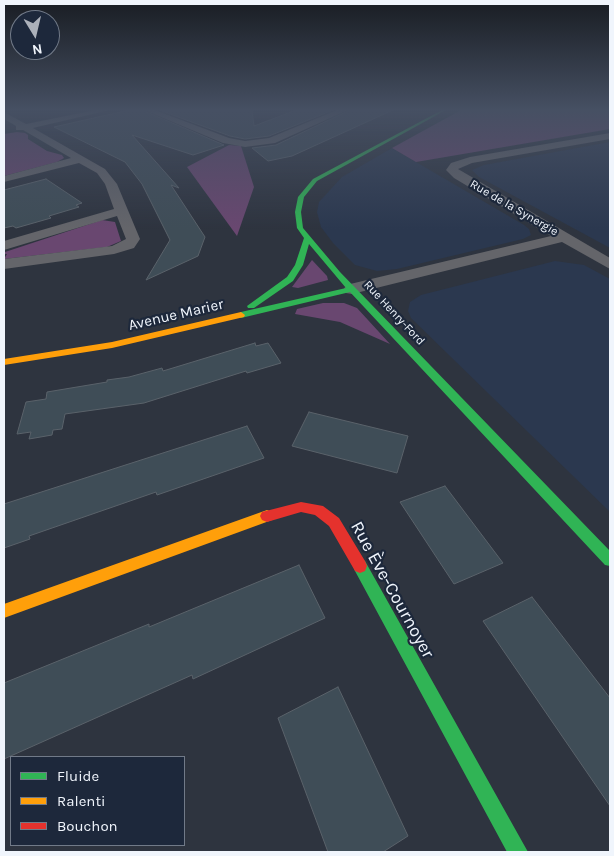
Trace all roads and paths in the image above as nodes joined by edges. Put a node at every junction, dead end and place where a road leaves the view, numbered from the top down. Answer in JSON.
{"nodes":[{"id":1,"x":66,"y":150,"type":"edge"},
{"id":2,"x":369,"y":150,"type":"edge"},
{"id":3,"x":529,"y":150,"type":"edge"},
{"id":4,"x":82,"y":159,"type":"junction"},
{"id":5,"x":4,"y":179,"type":"edge"},
{"id":6,"x":121,"y":211,"type":"junction"},
{"id":7,"x":565,"y":237,"type":"junction"},
{"id":8,"x":306,"y":239,"type":"junction"},
{"id":9,"x":4,"y":246,"type":"edge"},
{"id":10,"x":4,"y":264,"type":"edge"},
{"id":11,"x":610,"y":264,"type":"edge"},
{"id":12,"x":352,"y":289,"type":"junction"},
{"id":13,"x":234,"y":317,"type":"junction"},
{"id":14,"x":4,"y":362,"type":"edge"},
{"id":15,"x":610,"y":560,"type":"edge"},
{"id":16,"x":4,"y":611,"type":"edge"},
{"id":17,"x":518,"y":852,"type":"edge"}],
"edges":[{"from":1,"to":4,"type":"street"},
{"from":2,"to":8,"type":"street","name":"Rue Henry-Ford"},
{"from":3,"to":7,"type":"street","name":"Rue de la Synergie"},
{"from":4,"to":5,"type":"street"},
{"from":4,"to":6,"type":"street"},
{"from":6,"to":9,"type":"street"},
{"from":6,"to":10,"type":"street"},
{"from":7,"to":11,"type":"street","name":"Rue de la Synergie"},
{"from":7,"to":12,"type":"street","name":"Rue de la Synergie"},
{"from":8,"to":12,"type":"street","name":"Rue Henry-Ford"},
{"from":8,"to":13,"type":"street"},
{"from":12,"to":13,"type":"street","name":"Avenue Marier"},
{"from":12,"to":15,"type":"street","name":"Rue Henry-Ford"},
{"from":13,"to":14,"type":"street","name":"Avenue Marier"},
{"from":16,"to":17,"type":"street","name":"Rue Ève-Cournoyer"}]}
